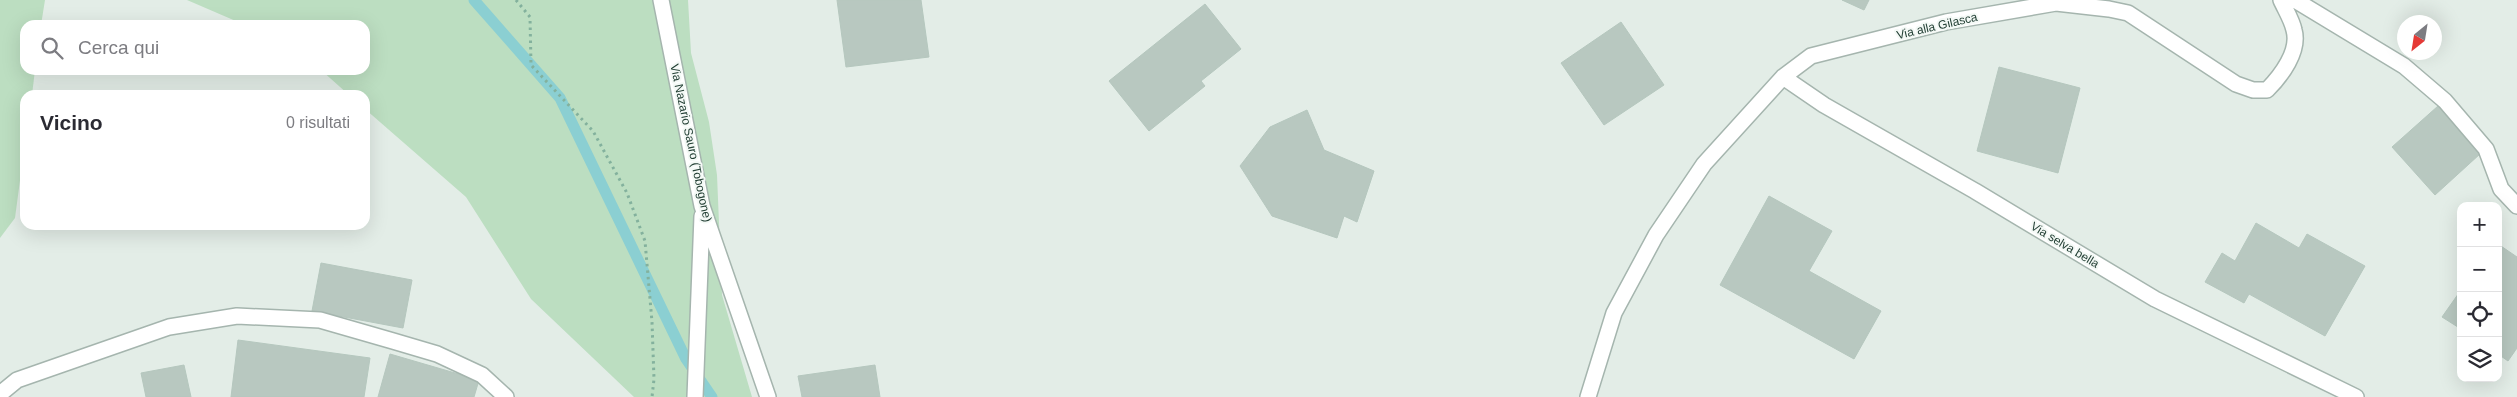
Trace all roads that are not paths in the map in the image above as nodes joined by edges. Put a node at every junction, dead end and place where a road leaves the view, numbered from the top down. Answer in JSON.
{"nodes":[{"id":1,"x":661,"y":0,"type":"edge"},
{"id":2,"x":2281,"y":0,"type":"edge"},
{"id":3,"x":2295,"y":0,"type":"edge"},
{"id":4,"x":1783,"y":77,"type":"junction"},
{"id":5,"x":702,"y":206,"type":"junction"},
{"id":6,"x":2517,"y":206,"type":"edge"},
{"id":7,"x":0,"y":394,"type":"edge"},
{"id":8,"x":506,"y":397,"type":"edge"},
{"id":9,"x":695,"y":397,"type":"edge"},
{"id":10,"x":768,"y":397,"type":"edge"},
{"id":11,"x":1588,"y":397,"type":"edge"},
{"id":12,"x":2356,"y":397,"type":"edge"}],
"edges":[{"from":1,"to":5,"type":"street","name":"Via Nazario Sauro (Tobogone)"},
{"from":2,"to":4,"type":"street","name":"Via alla Gilasca"},
{"from":3,"to":6,"type":"street"},
{"from":4,"to":11,"type":"street","name":"Via alla Gilasca"},
{"from":4,"to":12,"type":"street","name":"Via selva bella"},
{"from":5,"to":9,"type":"street"},
{"from":5,"to":10,"type":"street","name":"Via Nazario Sauro (Tobogone)"},
{"from":7,"to":8,"type":"street"}]}
